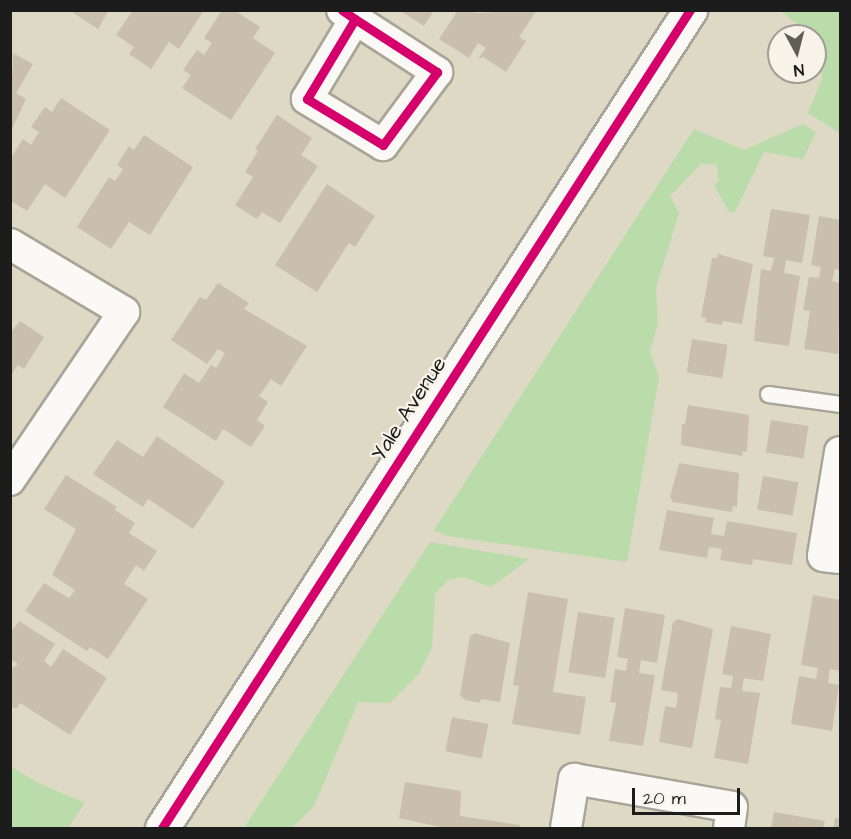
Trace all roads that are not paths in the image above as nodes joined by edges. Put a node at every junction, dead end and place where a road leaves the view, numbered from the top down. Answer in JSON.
{"nodes":[{"id":1,"x":690,"y":10,"type":"edge"},
{"id":2,"x":10,"y":244,"type":"edge"},
{"id":3,"x":768,"y":394,"type":"dead end"},
{"id":4,"x":840,"y":404,"type":"edge"},
{"id":5,"x":840,"y":452,"type":"edge"},
{"id":6,"x":10,"y":480,"type":"edge"},
{"id":7,"x":840,"y":558,"type":"edge"},
{"id":8,"x":162,"y":828,"type":"edge"},
{"id":9,"x":566,"y":828,"type":"edge"},
{"id":10,"x":729,"y":828,"type":"edge"}],
"edges":[{"from":1,"to":8,"type":"street","name":"Yale Avenue"},
{"from":2,"to":6,"type":"street"},
{"from":3,"to":4,"type":"lane"},
{"from":5,"to":7,"type":"street"},
{"from":9,"to":10,"type":"street"}]}
